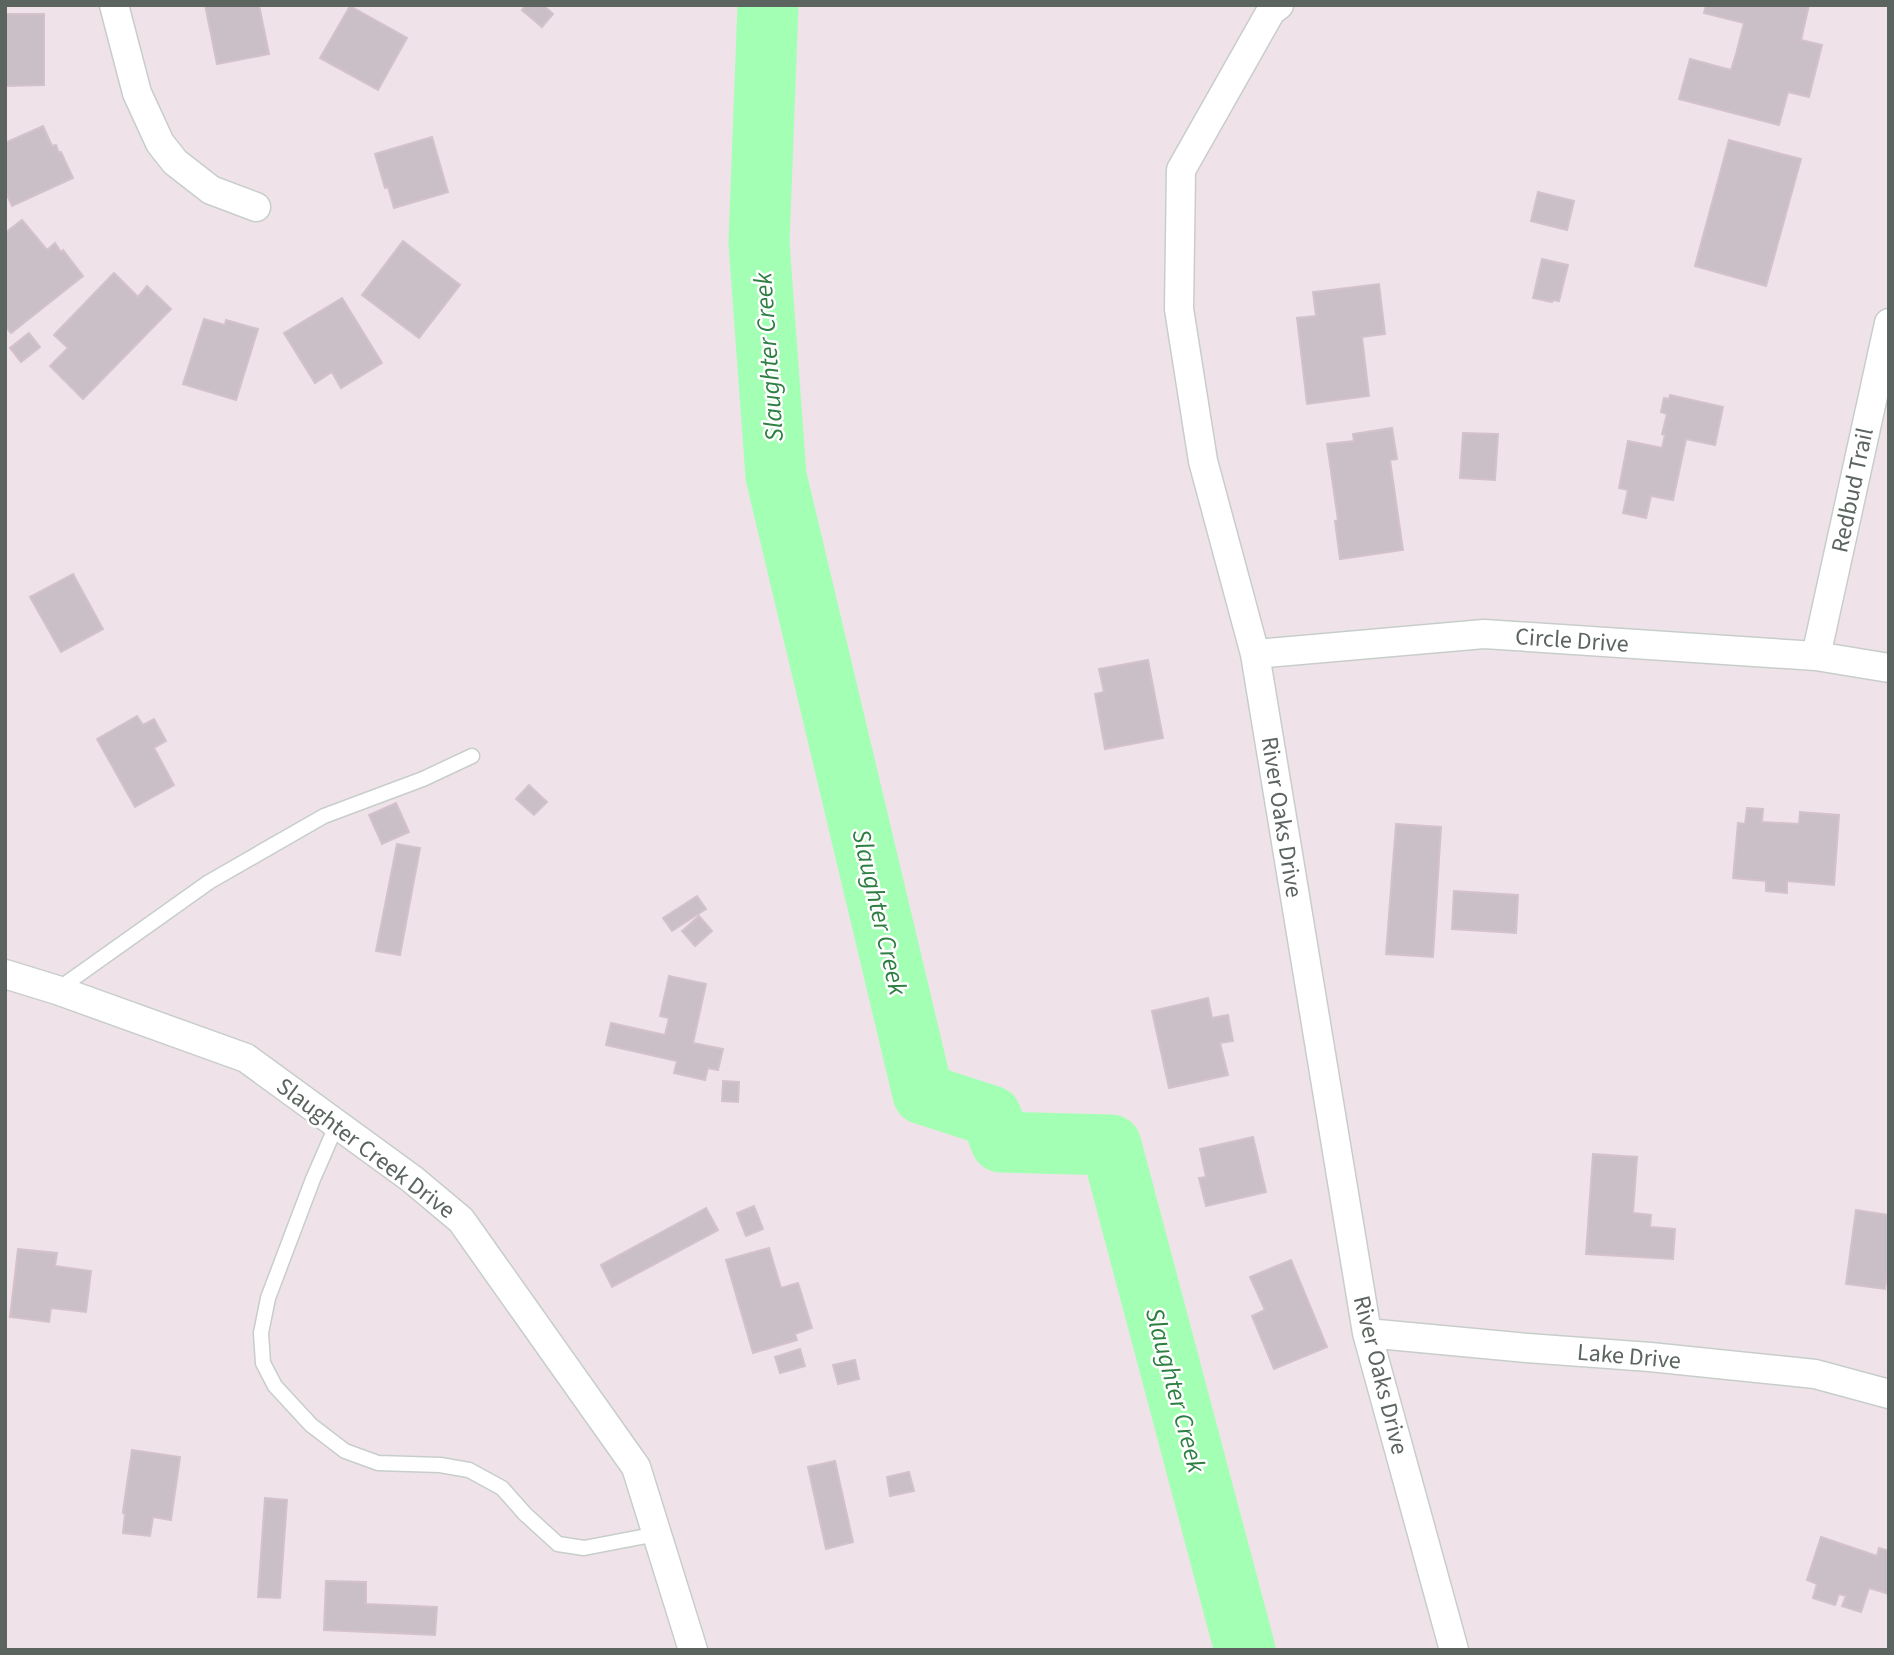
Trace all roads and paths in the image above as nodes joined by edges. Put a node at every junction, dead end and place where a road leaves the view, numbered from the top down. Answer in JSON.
{"nodes":[{"id":1,"x":114,"y":5,"type":"edge"},
{"id":2,"x":1279,"y":5,"type":"edge"},
{"id":3,"x":256,"y":207,"type":"dead end"},
{"id":4,"x":1889,"y":323,"type":"edge"},
{"id":5,"x":1255,"y":654,"type":"junction"},
{"id":6,"x":1816,"y":656,"type":"junction"},
{"id":7,"x":1889,"y":668,"type":"edge"},
{"id":8,"x":472,"y":756,"type":"dead end"},
{"id":9,"x":5,"y":974,"type":"edge"},
{"id":10,"x":57,"y":990,"type":"junction"},
{"id":11,"x":337,"y":1124,"type":"junction"},
{"id":12,"x":1367,"y":1332,"type":"junction"},
{"id":13,"x":1889,"y":1394,"type":"edge"},
{"id":14,"x":657,"y":1534,"type":"junction"},
{"id":15,"x":694,"y":1650,"type":"edge"},
{"id":16,"x":1454,"y":1650,"type":"edge"}],
"edges":[{"from":1,"to":3,"type":"street"},
{"from":2,"to":5,"type":"street","name":"River Oaks Drive"},
{"from":4,"to":6,"type":"street","name":"Redbud Trail"},
{"from":5,"to":6,"type":"street","name":"Circle Drive"},
{"from":5,"to":12,"type":"street","name":"River Oaks Drive"},
{"from":6,"to":7,"type":"street","name":"Circle Drive"},
{"from":8,"to":10,"type":"lane"},
{"from":9,"to":10,"type":"street","name":"Slaughter Creek Drive"},
{"from":10,"to":11,"type":"street","name":"Slaughter Creek Drive"},
{"from":11,"to":14,"type":"street","name":"Slaughter Creek Drive"},
{"from":11,"to":14,"type":"lane"},
{"from":12,"to":13,"type":"street","name":"Lake Drive"},
{"from":12,"to":16,"type":"street","name":"River Oaks Drive"},
{"from":14,"to":15,"type":"street","name":"Slaughter Creek Drive"}]}
